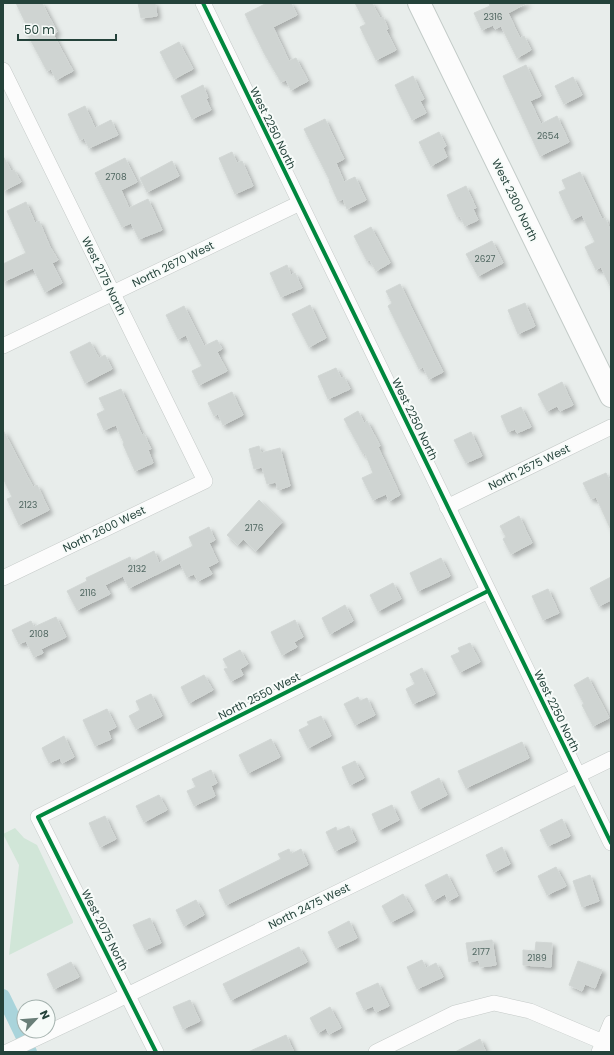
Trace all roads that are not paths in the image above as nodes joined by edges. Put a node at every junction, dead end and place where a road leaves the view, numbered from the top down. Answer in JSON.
{"nodes":[{"id":1,"x":203,"y":3,"type":"edge"},
{"id":2,"x":419,"y":3,"type":"edge"},
{"id":3,"x":3,"y":70,"type":"edge"},
{"id":4,"x":300,"y":203,"type":"junction"},
{"id":5,"x":112,"y":293,"type":"junction"},
{"id":6,"x":3,"y":346,"type":"edge"},
{"id":7,"x":611,"y":396,"type":"edge"},
{"id":8,"x":611,"y":427,"type":"edge"},
{"id":9,"x":205,"y":481,"type":"joint"},
{"id":10,"x":447,"y":507,"type":"junction"},
{"id":11,"x":3,"y":578,"type":"edge"},
{"id":12,"x":488,"y":590,"type":"junction"},
{"id":13,"x":611,"y":759,"type":"edge"},
{"id":14,"x":578,"y":775,"type":"junction"},
{"id":15,"x":38,"y":817,"type":"joint"},
{"id":16,"x":611,"y":843,"type":"edge"},
{"id":17,"x":127,"y":995,"type":"junction"},
{"id":18,"x":611,"y":1023,"type":"edge"},
{"id":19,"x":604,"y":1046,"type":"edge"},
{"id":20,"x":13,"y":1050,"type":"edge"},
{"id":21,"x":156,"y":1052,"type":"edge"},
{"id":22,"x":376,"y":1052,"type":"edge"}],
"edges":[{"from":1,"to":4,"type":"street","name":"West 2250 North"},
{"from":2,"to":7,"type":"street","name":"West 2300 North"},
{"from":3,"to":5,"type":"street","name":"West 2175 North"},
{"from":4,"to":5,"type":"street","name":"North 2670 West"},
{"from":4,"to":10,"type":"street","name":"West 2250 North"},
{"from":5,"to":6,"type":"street","name":"North 2670 West"},
{"from":5,"to":9,"type":"street","name":"West 2175 North"},
{"from":8,"to":10,"type":"street","name":"North 2575 West"},
{"from":9,"to":11,"type":"street","name":"North 2600 West"},
{"from":10,"to":12,"type":"street","name":"West 2250 North"},
{"from":12,"to":14,"type":"street","name":"West 2250 North"},
{"from":12,"to":15,"type":"street","name":"North 2550 West"},
{"from":13,"to":14,"type":"street","name":"North 2475 West"},
{"from":14,"to":16,"type":"street","name":"West 2250 North"},
{"from":14,"to":17,"type":"street","name":"North 2475 West"},
{"from":15,"to":17,"type":"street","name":"West 2075 North"},
{"from":17,"to":20,"type":"street","name":"North 2475 West"},
{"from":17,"to":21,"type":"street","name":"West 2075 North"},
{"from":18,"to":19,"type":"street"},
{"from":19,"to":22,"type":"street"}]}
